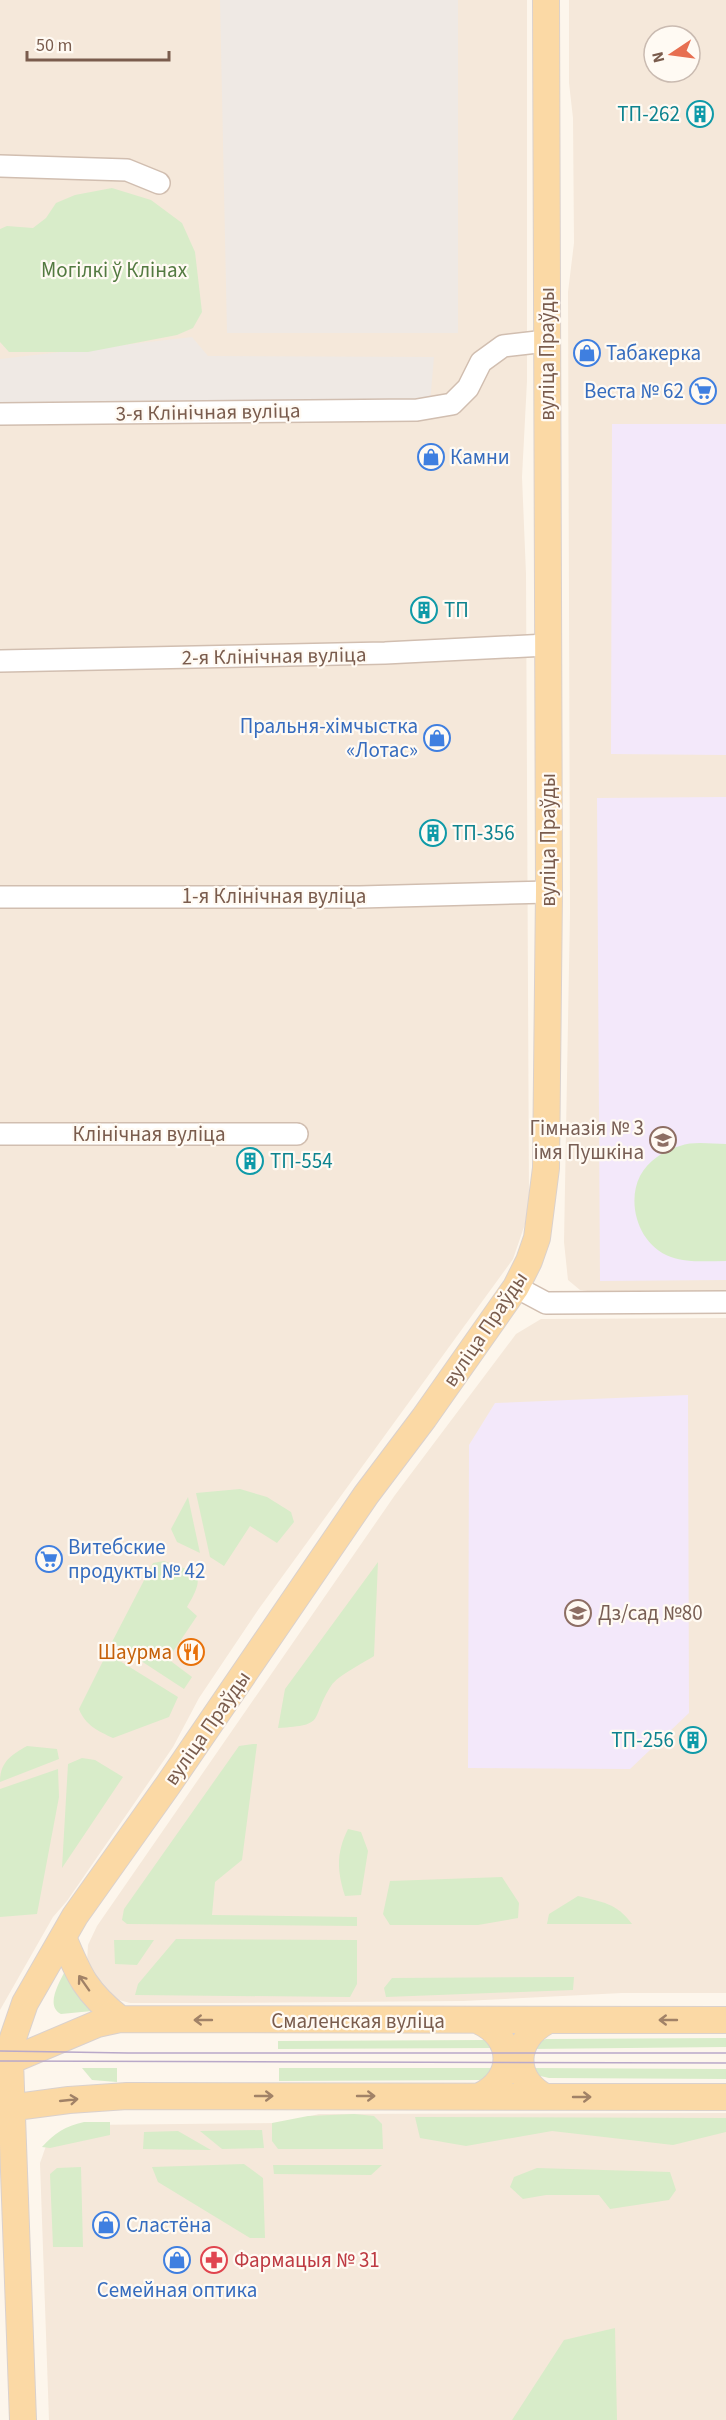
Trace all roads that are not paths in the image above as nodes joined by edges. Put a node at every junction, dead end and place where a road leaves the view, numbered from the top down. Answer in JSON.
{"nodes":[{"id":1,"x":546,"y":0,"type":"edge"},
{"id":2,"x":0,"y":166,"type":"edge"},
{"id":3,"x":159,"y":183,"type":"dead end"},
{"id":4,"x":546,"y":341,"type":"junction"},
{"id":5,"x":0,"y":414,"type":"edge"},
{"id":6,"x":547,"y":645,"type":"junction"},
{"id":7,"x":0,"y":661,"type":"edge"},
{"id":8,"x":549,"y":892,"type":"junction"},
{"id":9,"x":0,"y":897,"type":"edge"},
{"id":10,"x":0,"y":1134,"type":"edge"},
{"id":11,"x":297,"y":1134,"type":"dead end"},
{"id":12,"x":516,"y":1287,"type":"junction"},
{"id":13,"x":726,"y":1302,"type":"edge"},
{"id":14,"x":63,"y":1937,"type":"junction"},
{"id":15,"x":120,"y":2019,"type":"junction"},
{"id":16,"x":726,"y":2020,"type":"edge"},
{"id":17,"x":479,"y":2021,"type":"junction"},
{"id":18,"x":547,"y":2021,"type":"junction"},
{"id":19,"x":5,"y":2063,"type":"edge"},
{"id":20,"x":480,"y":2096,"type":"junction"},
{"id":21,"x":545,"y":2097,"type":"junction"},
{"id":22,"x":726,"y":2097,"type":"edge"},
{"id":23,"x":6,"y":2108,"type":"edge"},
{"id":24,"x":23,"y":2420,"type":"edge"}],
"edges":[{"from":1,"to":4,"type":"main road","name":"вуліца Праўды"},
{"from":2,"to":3,"type":"street"},
{"from":4,"to":5,"type":"street","name":"3-я Клінічная вуліца"},
{"from":4,"to":6,"type":"main road","name":"вуліца Праўды"},
{"from":6,"to":7,"type":"street","name":"2-я Клінічная вуліца"},
{"from":6,"to":8,"type":"main road","name":"вуліца Праўды"},
{"from":8,"to":9,"type":"street","name":"1-я Клінічная вуліца"},
{"from":8,"to":12,"type":"main road","name":"вуліца Праўды"},
{"from":10,"to":11,"type":"street","name":"Клінічная вуліца"},
{"from":12,"to":13,"type":"street"},
{"from":12,"to":14,"type":"main road","name":"вуліца Праўды"},
{"from":15,"to":14,"type":"main road","one_way":true},
{"from":14,"to":19,"type":"main road","name":"вуліца Праўды"},
{"from":17,"to":15,"type":"main road","name":"Смаленская вуліца","one_way":true},
{"from":15,"to":19,"type":"main road","name":"Смаленская вуліца"},
{"from":16,"to":18,"type":"main road","name":"Смаленская вуліца","one_way":true},
{"from":17,"to":18,"type":"main road","name":"Смаленская вуліца"},
{"from":17,"to":20,"type":"main road"},
{"from":18,"to":21,"type":"main road"},
{"from":19,"to":23,"type":"main road","name":"вуліца Праўды"},
{"from":20,"to":21,"type":"main road"},
{"from":23,"to":20,"type":"main road","one_way":true},
{"from":21,"to":22,"type":"main road","one_way":true},
{"from":23,"to":24,"type":"main road","name":"вуліца Праўды"}]}
